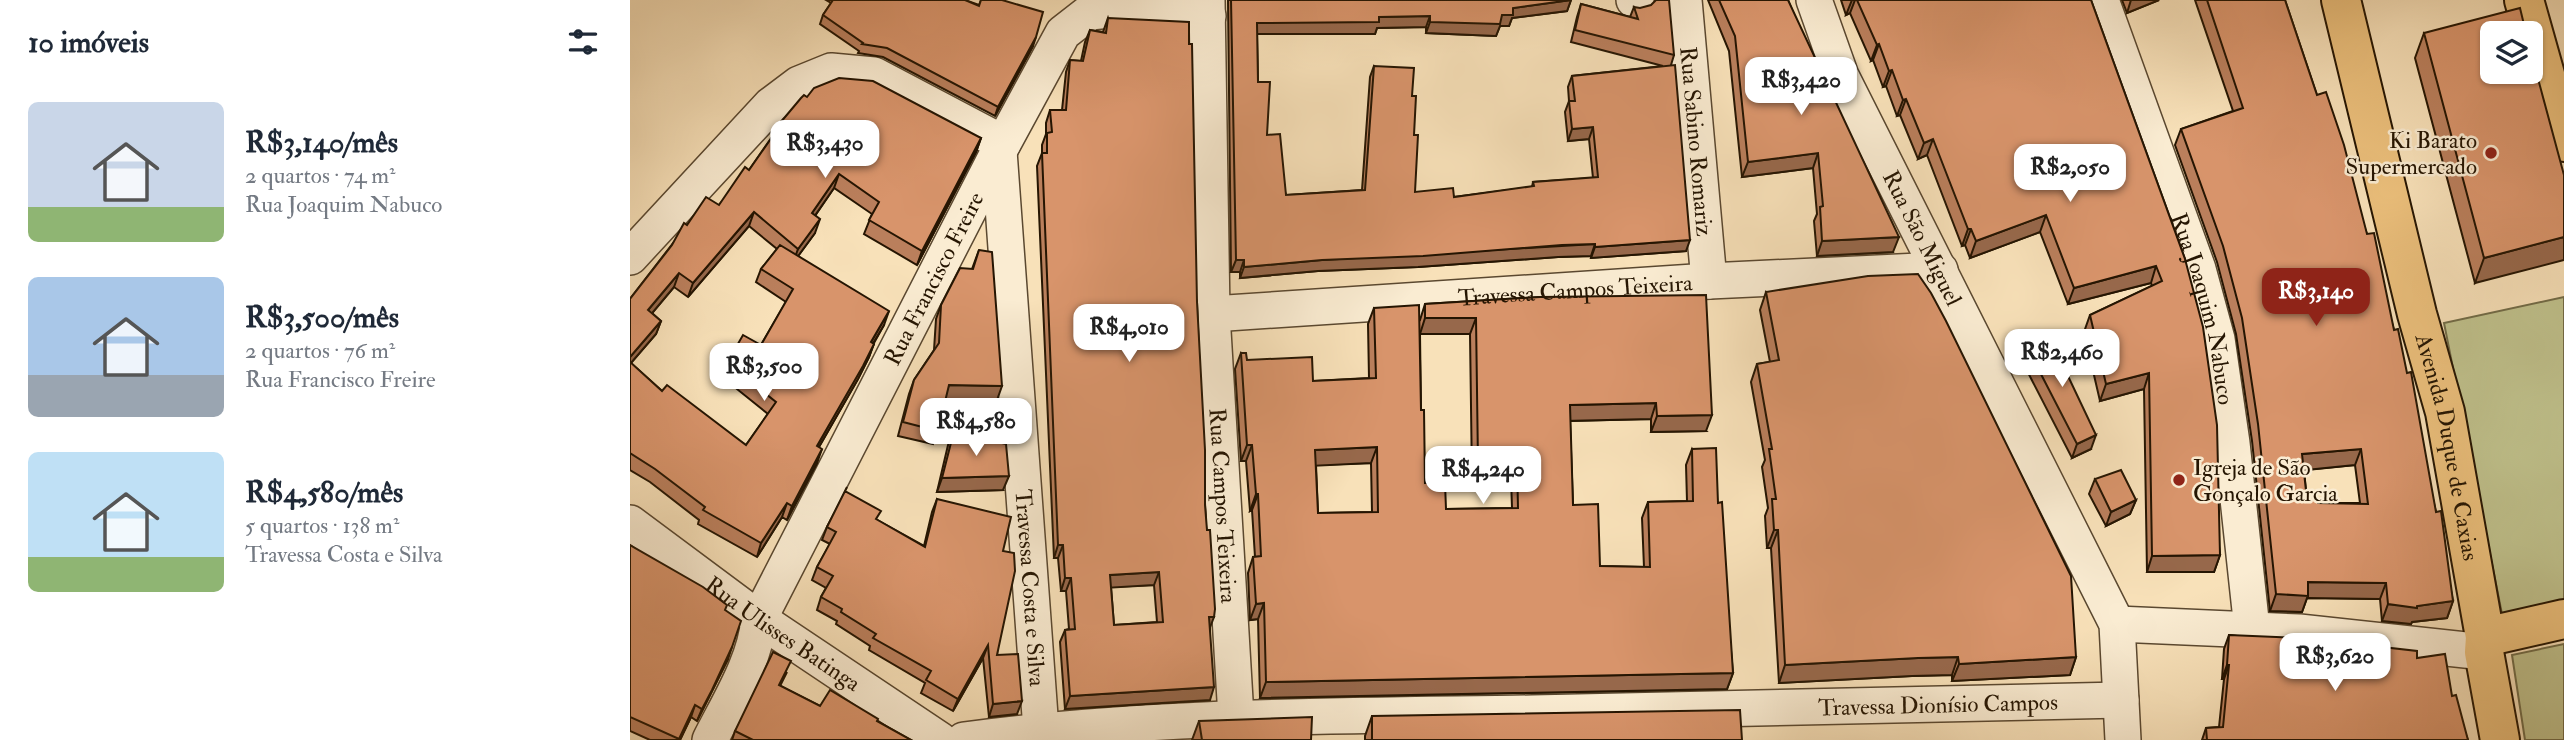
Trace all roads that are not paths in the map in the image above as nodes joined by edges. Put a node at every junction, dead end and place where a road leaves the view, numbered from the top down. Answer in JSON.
{"nodes":[{"id":1,"x":1684,"y":0,"type":"edge"},
{"id":2,"x":1814,"y":0,"type":"edge"},
{"id":3,"x":2101,"y":0,"type":"edge"},
{"id":4,"x":2524,"y":0,"type":"edge"},
{"id":5,"x":2351,"y":2,"type":"edge"},
{"id":6,"x":1207,"y":8,"type":"edge"},
{"id":7,"x":2564,"y":142,"type":"edge"},
{"id":8,"x":1001,"y":147,"type":"junction"},
{"id":9,"x":630,"y":257,"type":"edge"},
{"id":10,"x":1940,"y":271,"type":"junction"},
{"id":11,"x":1709,"y":281,"type":"junction"},
{"id":12,"x":1212,"y":314,"type":"junction"},
{"id":13,"x":630,"y":523,"type":"edge"},
{"id":14,"x":759,"y":619,"type":"junction"},
{"id":15,"x":2564,"y":619,"type":"edge"},
{"id":16,"x":2118,"y":624,"type":"junction"},
{"id":17,"x":2252,"y":629,"type":"junction"},
{"id":18,"x":2484,"y":644,"type":"junction"},
{"id":19,"x":2121,"y":700,"type":"junction"},
{"id":20,"x":1236,"y":717,"type":"junction"},
{"id":21,"x":1757,"y":725,"type":"edge"},
{"id":22,"x":1041,"y":730,"type":"junction"},
{"id":23,"x":1185,"y":731,"type":"edge"},
{"id":24,"x":710,"y":740,"type":"edge"},
{"id":25,"x":940,"y":740,"type":"edge"},
{"id":26,"x":964,"y":740,"type":"edge"},
{"id":27,"x":2123,"y":740,"type":"edge"},
{"id":28,"x":2500,"y":740,"type":"edge"}],
"edges":[{"from":1,"to":11,"type":"street","name":"Rua Sabino Romariz"},
{"from":2,"to":10,"type":"street","name":"Rua São Miguel"},
{"from":3,"to":17,"type":"street","name":"Rua Joaquim Nabuco"},
{"from":4,"to":7,"type":"main road"},
{"from":5,"to":18,"type":"main road","name":"Avenida Duque de Caxias"},
{"from":6,"to":8,"type":"street","name":"Rua Francisco Freire"},
{"from":6,"to":12,"type":"street","name":"Rua Campos Teixeira"},
{"from":8,"to":9,"type":"street"},
{"from":8,"to":14,"type":"street","name":"Rua Francisco Freire"},
{"from":8,"to":22,"type":"street","name":"Travessa Costa e Silva"},
{"from":10,"to":11,"type":"street","name":"Travessa Campos Teixeira"},
{"from":10,"to":16,"type":"street","name":"Rua São Miguel"},
{"from":11,"to":12,"type":"street","name":"Travessa Campos Teixeira"},
{"from":12,"to":20,"type":"street","name":"Rua Campos Teixeira"},
{"from":13,"to":14,"type":"street","name":"Rua Ulisses Batinga"},
{"from":14,"to":24,"type":"street","name":"Rua Francisco Freire"},
{"from":14,"to":25,"type":"street","name":"Rua Ulisses Batinga"},
{"from":15,"to":18,"type":"main road"},
{"from":16,"to":17,"type":"street"},
{"from":16,"to":19,"type":"street"},
{"from":17,"to":18,"type":"street"},
{"from":18,"to":28,"type":"main road","name":"Avenida Duque de Caxias"},
{"from":19,"to":21,"type":"street","name":"Travessa Dionísio Campos"},
{"from":19,"to":27,"type":"street"},
{"from":20,"to":21,"type":"street","name":"Travessa Dionísio Campos"},
{"from":20,"to":23,"type":"street","name":"Travessa Dionísio Campos"},
{"from":22,"to":23,"type":"street","name":"Travessa Dionísio Campos"},
{"from":22,"to":26,"type":"street","name":"Travessa Dionísio Campos"}]}
